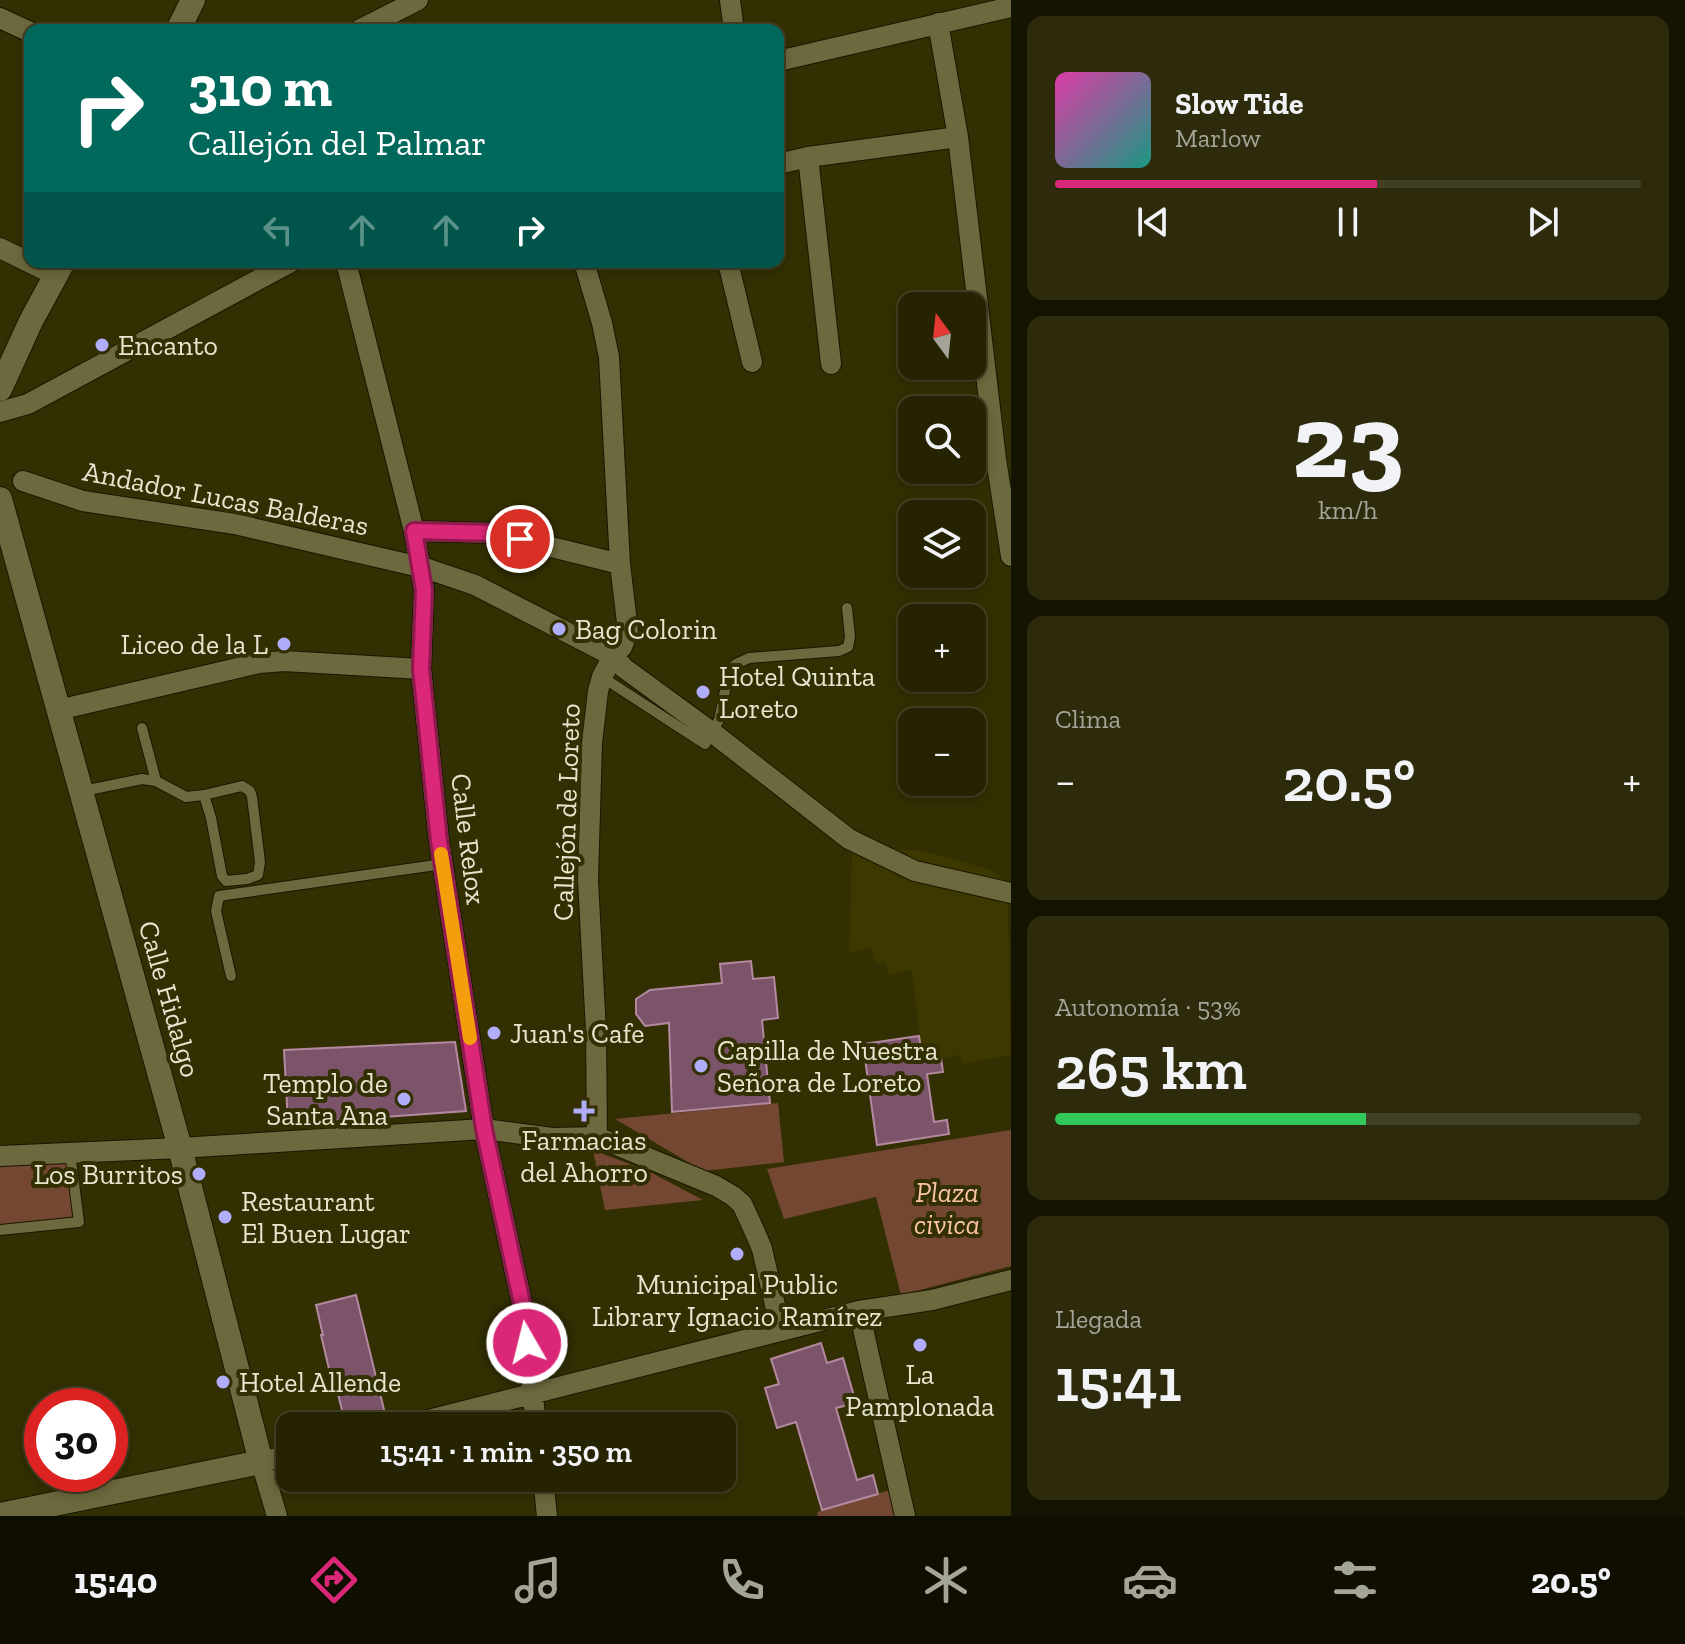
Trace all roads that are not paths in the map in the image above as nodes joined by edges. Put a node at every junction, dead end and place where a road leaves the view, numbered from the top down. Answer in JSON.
{"nodes":[{"id":1,"x":193,"y":0,"type":"edge"},
{"id":2,"x":418,"y":0,"type":"edge"},
{"id":3,"x":730,"y":0,"type":"edge"},
{"id":4,"x":1011,"y":7,"type":"edge"},
{"id":5,"x":0,"y":18,"type":"edge"},
{"id":6,"x":938,"y":23,"type":"junction"},
{"id":7,"x":181,"y":24,"type":"edge"},
{"id":8,"x":371,"y":24,"type":"edge"},
{"id":9,"x":733,"y":24,"type":"edge"},
{"id":10,"x":24,"y":29,"type":"edge"},
{"id":11,"x":784,"y":60,"type":"edge"},
{"id":12,"x":958,"y":137,"type":"junction"},
{"id":13,"x":808,"y":157,"type":"junction"},
{"id":14,"x":784,"y":163,"type":"edge"},
{"id":15,"x":0,"y":248,"type":"edge"},
{"id":16,"x":24,"y":257,"type":"edge"},
{"id":17,"x":280,"y":268,"type":"edge"},
{"id":18,"x":348,"y":268,"type":"edge"},
{"id":19,"x":586,"y":268,"type":"edge"},
{"id":20,"x":729,"y":268,"type":"edge"},
{"id":21,"x":59,"y":269,"type":"edge"},
{"id":22,"x":752,"y":362,"type":"dead end"},
{"id":23,"x":831,"y":364,"type":"dead end"},
{"id":24,"x":0,"y":389,"type":"edge"},
{"id":25,"x":0,"y":412,"type":"edge"},
{"id":26,"x":1001,"y":417,"type":"edge"},
{"id":27,"x":23,"y":481,"type":"dead end"},
{"id":28,"x":0,"y":499,"type":"edge"},
{"id":29,"x":414,"y":531,"type":"junction"},
{"id":30,"x":1011,"y":556,"type":"edge"},
{"id":31,"x":620,"y":564,"type":"junction"},
{"id":32,"x":421,"y":567,"type":"junction"},
{"id":33,"x":847,"y":608,"type":"dead end"},
{"id":34,"x":613,"y":656,"type":"junction"},
{"id":35,"x":421,"y":669,"type":"junction"},
{"id":36,"x":602,"y":677,"type":"junction"},
{"id":37,"x":58,"y":710,"type":"junction"},
{"id":38,"x":142,"y":728,"type":"dead end"},
{"id":39,"x":713,"y":733,"type":"junction"},
{"id":40,"x":156,"y":781,"type":"junction"},
{"id":41,"x":81,"y":792,"type":"junction"},
{"id":42,"x":204,"y":795,"type":"junction"},
{"id":43,"x":443,"y":864,"type":"junction"},
{"id":44,"x":1011,"y":893,"type":"edge"},
{"id":45,"x":231,"y":976,"type":"dead end"},
{"id":46,"x":484,"y":1129,"type":"junction"},
{"id":47,"x":597,"y":1137,"type":"junction"},
{"id":48,"x":180,"y":1148,"type":"junction"},
{"id":49,"x":70,"y":1153,"type":"junction"},
{"id":50,"x":0,"y":1156,"type":"edge"},
{"id":51,"x":0,"y":1230,"type":"edge"},
{"id":52,"x":1011,"y":1280,"type":"edge"},
{"id":53,"x":859,"y":1311,"type":"junction"},
{"id":54,"x":781,"y":1331,"type":"junction"},
{"id":55,"x":532,"y":1394,"type":"junction"},
{"id":56,"x":461,"y":1412,"type":"edge"},
{"id":57,"x":534,"y":1412,"type":"edge"},
{"id":58,"x":276,"y":1458,"type":"edge"},
{"id":59,"x":261,"y":1462,"type":"junction"},
{"id":60,"x":544,"y":1492,"type":"edge"},
{"id":61,"x":0,"y":1515,"type":"edge"},
{"id":62,"x":277,"y":1516,"type":"edge"},
{"id":63,"x":547,"y":1516,"type":"edge"},
{"id":64,"x":905,"y":1516,"type":"edge"}],
"edges":[{"from":1,"to":7,"type":"main road"},
{"from":2,"to":8,"type":"street"},
{"from":3,"to":9,"type":"street"},
{"from":4,"to":6,"type":"street"},
{"from":5,"to":10,"type":"street"},
{"from":6,"to":11,"type":"street"},
{"from":6,"to":12,"type":"street"},
{"from":12,"to":13,"type":"street"},
{"from":12,"to":26,"type":"street"},
{"from":13,"to":14,"type":"street"},
{"from":13,"to":23,"type":"street"},
{"from":15,"to":16,"type":"street"},
{"from":17,"to":25,"type":"street"},
{"from":18,"to":29,"type":"street","name":"Calle Relox"},
{"from":19,"to":31,"type":"street","name":"Callejón de Loreto"},
{"from":20,"to":22,"type":"street"},
{"from":21,"to":24,"type":"main road"},
{"from":26,"to":30,"type":"street"},
{"from":27,"to":32,"type":"street","name":"Andador Lucas Balderas"},
{"from":28,"to":37,"type":"main road","name":"Calle Hidalgo"},
{"from":29,"to":31,"type":"street"},
{"from":29,"to":32,"type":"street","name":"Calle Relox"},
{"from":31,"to":34,"type":"street","name":"Callejón de Loreto"},
{"from":32,"to":34,"type":"street","name":"Andador Lucas Balderas"},
{"from":32,"to":35,"type":"street","name":"Calle Relox"},
{"from":33,"to":39,"type":"lane"},
{"from":34,"to":36,"type":"street","name":"Callejón de Loreto"},
{"from":34,"to":39,"type":"street","name":"Andador Lucas Balderas"},
{"from":35,"to":37,"type":"street"},
{"from":35,"to":43,"type":"street","name":"Calle Relox"},
{"from":36,"to":39,"type":"lane"},
{"from":36,"to":47,"type":"street","name":"Callejón de Loreto"},
{"from":37,"to":41,"type":"main road","name":"Calle Hidalgo"},
{"from":38,"to":40,"type":"lane"},
{"from":39,"to":44,"type":"street","name":"Andador Lucas Balderas"},
{"from":40,"to":41,"type":"lane"},
{"from":40,"to":42,"type":"lane"},
{"from":41,"to":48,"type":"main road","name":"Calle Hidalgo"},
{"from":42,"to":42,"type":"lane"},
{"from":43,"to":45,"type":"lane"},
{"from":43,"to":46,"type":"street","name":"Calle Relox"},
{"from":46,"to":47,"type":"street"},
{"from":46,"to":48,"type":"street"},
{"from":46,"to":55,"type":"street","name":"Calle Relox"},
{"from":47,"to":54,"type":"street"},
{"from":48,"to":49,"type":"street"},
{"from":48,"to":59,"type":"main road","name":"Calle Hidalgo"},
{"from":49,"to":50,"type":"street"},
{"from":49,"to":51,"type":"lane"},
{"from":52,"to":53,"type":"street"},
{"from":53,"to":54,"type":"street"},
{"from":53,"to":64,"type":"street"},
{"from":54,"to":55,"type":"street"},
{"from":55,"to":56,"type":"street"},
{"from":55,"to":57,"type":"street","name":"Calle Relox"},
{"from":58,"to":59,"type":"street"},
{"from":59,"to":61,"type":"main road"},
{"from":59,"to":62,"type":"street","name":"Calle Hidalgo"},
{"from":60,"to":63,"type":"street"}]}
